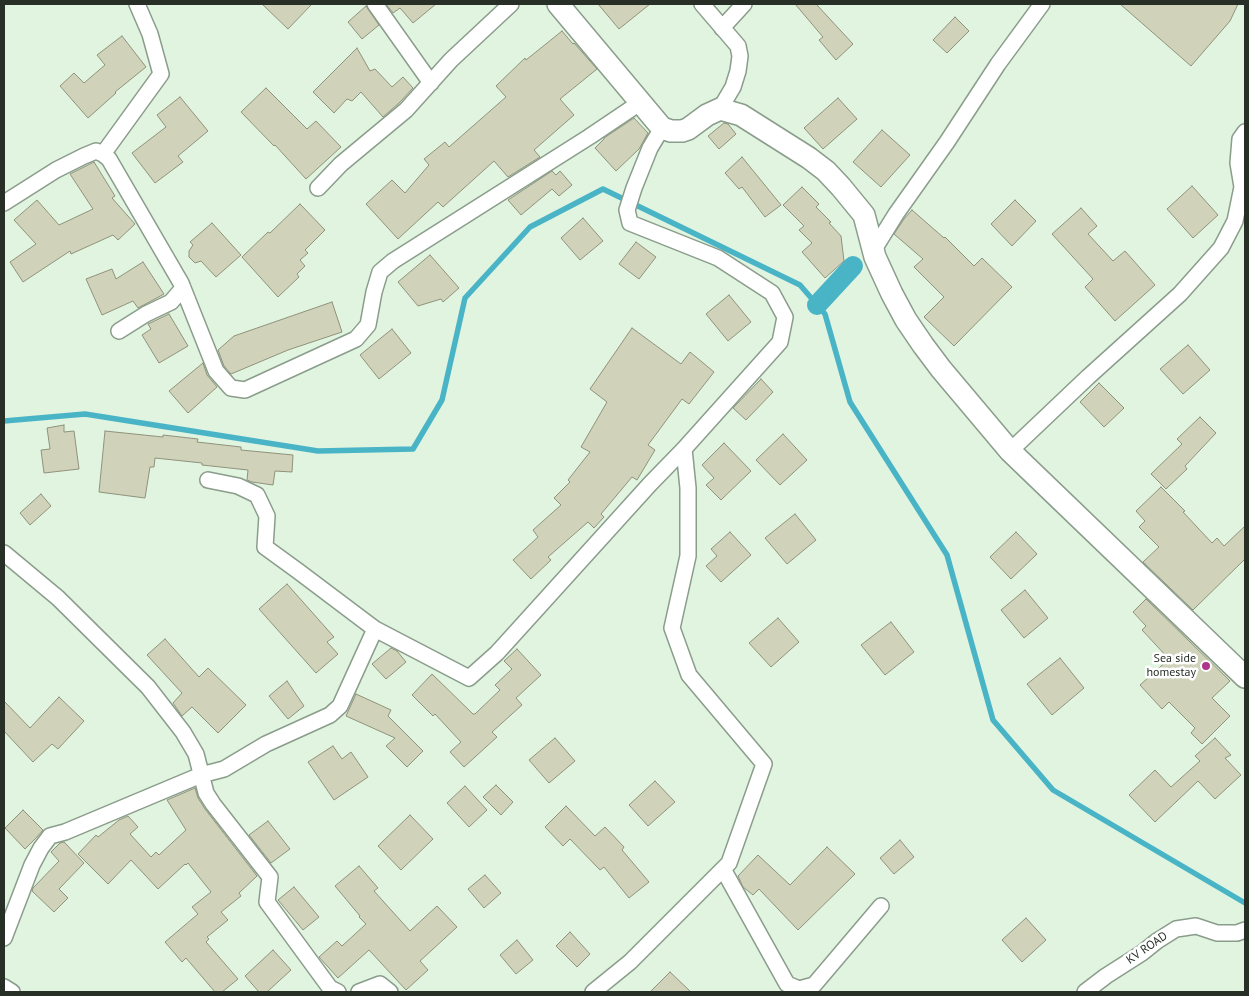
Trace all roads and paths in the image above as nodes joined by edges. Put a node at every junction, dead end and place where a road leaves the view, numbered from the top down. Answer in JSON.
{"nodes":[{"id":1,"x":137,"y":4,"type":"edge"},
{"id":2,"x":376,"y":4,"type":"edge"},
{"id":3,"x":511,"y":4,"type":"edge"},
{"id":4,"x":558,"y":4,"type":"edge"},
{"id":5,"x":702,"y":4,"type":"edge"},
{"id":6,"x":744,"y":4,"type":"edge"},
{"id":7,"x":1042,"y":4,"type":"edge"},
{"id":8,"x":722,"y":28,"type":"junction"},
{"id":9,"x":431,"y":83,"type":"junction"},
{"id":10,"x":641,"y":102,"type":"junction"},
{"id":11,"x":720,"y":109,"type":"junction"},
{"id":12,"x":662,"y":128,"type":"junction"},
{"id":13,"x":1245,"y":132,"type":"edge"},
{"id":14,"x":104,"y":154,"type":"junction"},
{"id":15,"x":318,"y":188,"type":"dead end"},
{"id":16,"x":4,"y":203,"type":"edge"},
{"id":17,"x":873,"y":251,"type":"junction"},
{"id":18,"x":184,"y":288,"type":"junction"},
{"id":19,"x":118,"y":331,"type":"dead end"},
{"id":20,"x":684,"y":449,"type":"junction"},
{"id":21,"x":1010,"y":451,"type":"junction"},
{"id":22,"x":208,"y":480,"type":"dead end"},
{"id":23,"x":4,"y":553,"type":"edge"},
{"id":24,"x":375,"y":630,"type":"junction"},
{"id":25,"x":1245,"y":677,"type":"edge"},
{"id":26,"x":200,"y":775,"type":"junction"},
{"id":27,"x":723,"y":869,"type":"junction"},
{"id":28,"x":881,"y":906,"type":"dead end"},
{"id":29,"x":1245,"y":930,"type":"edge"},
{"id":30,"x":4,"y":938,"type":"edge"},
{"id":31,"x":4,"y":987,"type":"edge"},
{"id":32,"x":12,"y":992,"type":"edge"},
{"id":33,"x":338,"y":992,"type":"edge"},
{"id":34,"x":359,"y":992,"type":"edge"},
{"id":35,"x":390,"y":992,"type":"edge"},
{"id":36,"x":593,"y":992,"type":"edge"},
{"id":37,"x":1085,"y":992,"type":"edge"}],
"edges":[{"from":1,"to":14,"type":"street"},
{"from":2,"to":9,"type":"street"},
{"from":3,"to":9,"type":"street"},
{"from":4,"to":10,"type":"street"},
{"from":5,"to":8,"type":"street"},
{"from":6,"to":8,"type":"street"},
{"from":7,"to":17,"type":"street"},
{"from":8,"to":11,"type":"street"},
{"from":9,"to":15,"type":"street"},
{"from":10,"to":12,"type":"street"},
{"from":10,"to":18,"type":"street"},
{"from":11,"to":12,"type":"street"},
{"from":11,"to":17,"type":"street"},
{"from":12,"to":20,"type":"street"},
{"from":13,"to":21,"type":"street"},
{"from":14,"to":16,"type":"street"},
{"from":14,"to":18,"type":"street"},
{"from":17,"to":21,"type":"street"},
{"from":18,"to":19,"type":"street"},
{"from":20,"to":24,"type":"street"},
{"from":20,"to":27,"type":"street"},
{"from":21,"to":25,"type":"street"},
{"from":22,"to":24,"type":"street"},
{"from":23,"to":26,"type":"street"},
{"from":24,"to":26,"type":"street"},
{"from":26,"to":30,"type":"street"},
{"from":26,"to":33,"type":"street"},
{"from":27,"to":28,"type":"street"},
{"from":27,"to":36,"type":"street"},
{"from":29,"to":37,"type":"street","name":"KV ROAD"},
{"from":31,"to":32,"type":"street"},
{"from":34,"to":35,"type":"street"}]}
